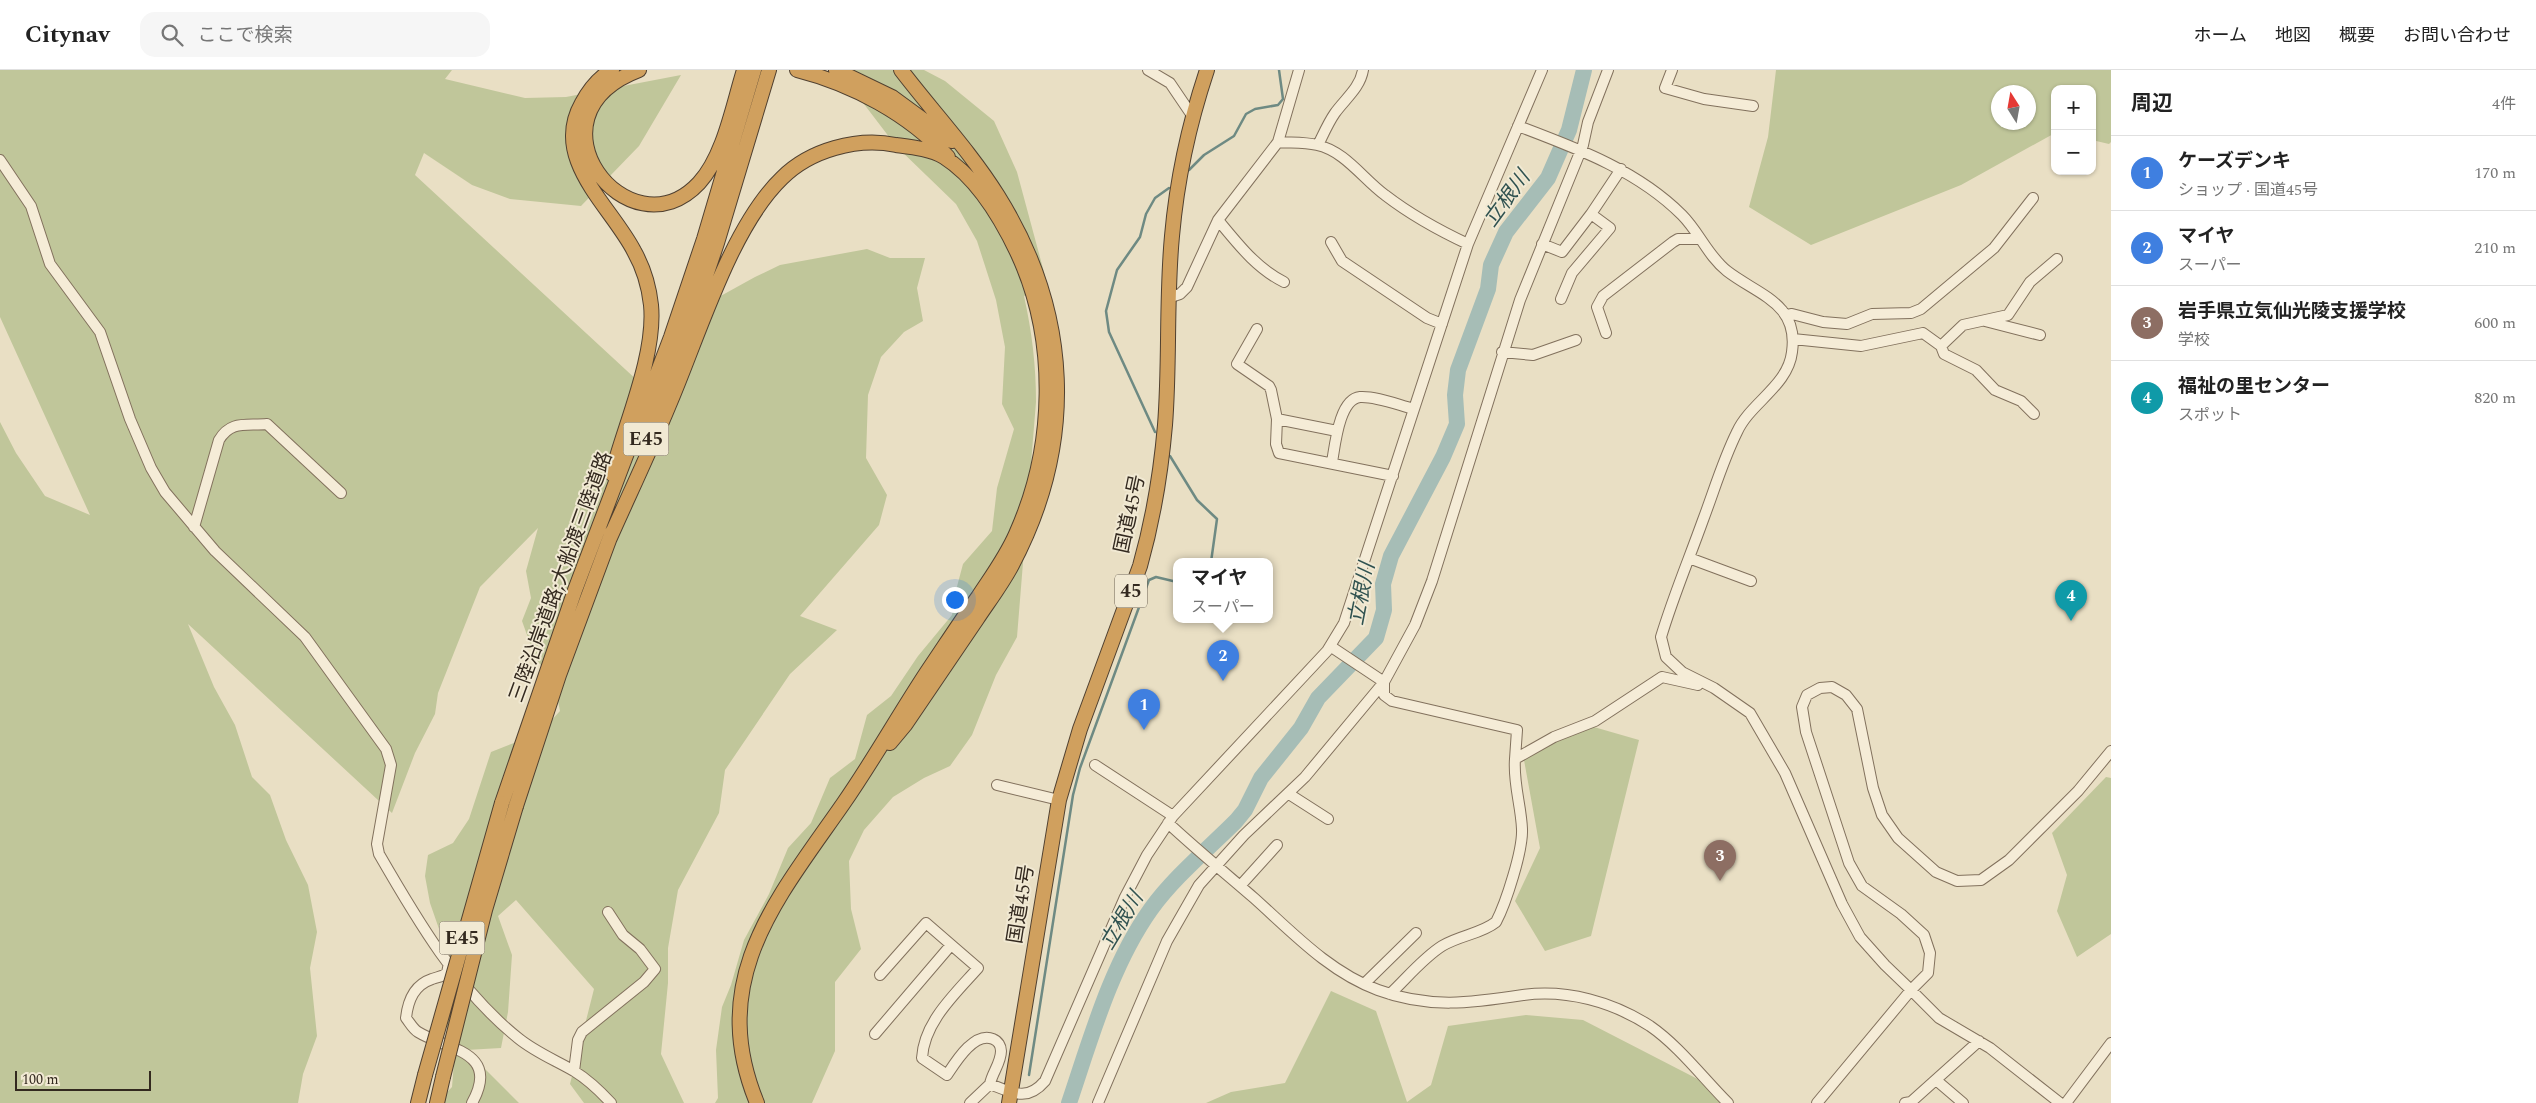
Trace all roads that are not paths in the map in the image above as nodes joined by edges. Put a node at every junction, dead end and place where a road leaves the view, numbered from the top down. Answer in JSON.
{"nodes":[{"id":1,"x":612,"y":70,"type":"edge"},
{"id":2,"x":639,"y":70,"type":"edge"},
{"id":3,"x":744,"y":70,"type":"edge"},
{"id":4,"x":754,"y":70,"type":"edge"},
{"id":5,"x":768,"y":70,"type":"edge"},
{"id":6,"x":796,"y":70,"type":"edge"},
{"id":7,"x":836,"y":70,"type":"edge"},
{"id":8,"x":901,"y":70,"type":"edge"},
{"id":9,"x":1148,"y":70,"type":"edge"},
{"id":10,"x":1161,"y":70,"type":"edge"},
{"id":11,"x":1207,"y":70,"type":"edge"},
{"id":12,"x":1299,"y":70,"type":"edge"},
{"id":13,"x":1363,"y":70,"type":"edge"},
{"id":14,"x":1542,"y":70,"type":"edge"},
{"id":15,"x":1608,"y":70,"type":"edge"},
{"id":16,"x":1616,"y":70,"type":"edge"},
{"id":17,"x":1672,"y":70,"type":"edge"},
{"id":18,"x":1170,"y":83,"type":"junction"},
{"id":19,"x":1753,"y":106,"type":"dead end"},
{"id":20,"x":1193,"y":117,"type":"junction"},
{"id":21,"x":1518,"y":126,"type":"junction"},
{"id":22,"x":1278,"y":142,"type":"junction"},
{"id":23,"x":1318,"y":145,"type":"junction"},
{"id":24,"x":1581,"y":148,"type":"junction"},
{"id":25,"x":0,"y":160,"type":"edge"},
{"id":26,"x":975,"y":162,"type":"junction"},
{"id":27,"x":1621,"y":169,"type":"junction"},
{"id":28,"x":962,"y":173,"type":"junction"},
{"id":29,"x":2033,"y":198,"type":"dead end"},
{"id":30,"x":1591,"y":214,"type":"junction"},
{"id":31,"x":1218,"y":220,"type":"junction"},
{"id":32,"x":1700,"y":239,"type":"junction"},
{"id":33,"x":1330,"y":242,"type":"dead end"},
{"id":34,"x":1468,"y":244,"type":"junction"},
{"id":35,"x":1542,"y":244,"type":"junction"},
{"id":36,"x":2057,"y":259,"type":"dead end"},
{"id":37,"x":1284,"y":282,"type":"dead end"},
{"id":38,"x":1168,"y":298,"type":"junction"},
{"id":39,"x":1561,"y":298,"type":"dead end"},
{"id":40,"x":1786,"y":315,"type":"junction"},
{"id":41,"x":1982,"y":320,"type":"junction"},
{"id":42,"x":1442,"y":324,"type":"junction"},
{"id":43,"x":1257,"y":329,"type":"dead end"},
{"id":44,"x":1606,"y":333,"type":"dead end"},
{"id":45,"x":2040,"y":335,"type":"dead end"},
{"id":46,"x":1793,"y":339,"type":"junction"},
{"id":47,"x":1576,"y":340,"type":"dead end"},
{"id":48,"x":1941,"y":346,"type":"junction"},
{"id":49,"x":1502,"y":352,"type":"junction"},
{"id":50,"x":1414,"y":409,"type":"junction"},
{"id":51,"x":2034,"y":414,"type":"dead end"},
{"id":52,"x":1277,"y":419,"type":"junction"},
{"id":53,"x":1337,"y":431,"type":"junction"},
{"id":54,"x":1332,"y":462,"type":"junction"},
{"id":55,"x":1393,"y":476,"type":"junction"},
{"id":56,"x":341,"y":493,"type":"dead end"},
{"id":57,"x":194,"y":527,"type":"junction"},
{"id":58,"x":602,"y":539,"type":"junction"},
{"id":59,"x":1689,"y":558,"type":"junction"},
{"id":60,"x":1751,"y":581,"type":"dead end"},
{"id":61,"x":1330,"y":646,"type":"junction"},
{"id":62,"x":1381,"y":680,"type":"junction"},
{"id":63,"x":1714,"y":688,"type":"junction"},
{"id":64,"x":2111,"y":751,"type":"edge"},
{"id":65,"x":1515,"y":759,"type":"junction"},
{"id":66,"x":874,"y":760,"type":"junction"},
{"id":67,"x":1095,"y":765,"type":"dead end"},
{"id":68,"x":997,"y":785,"type":"dead end"},
{"id":69,"x":1289,"y":794,"type":"junction"},
{"id":70,"x":1059,"y":800,"type":"junction"},
{"id":71,"x":509,"y":804,"type":"junction"},
{"id":72,"x":1328,"y":819,"type":"dead end"},
{"id":73,"x":1170,"y":820,"type":"junction"},
{"id":74,"x":1277,"y":845,"type":"dead end"},
{"id":75,"x":1214,"y":862,"type":"junction"},
{"id":76,"x":1240,"y":886,"type":"junction"},
{"id":77,"x":608,"y":912,"type":"dead end"},
{"id":78,"x":1416,"y":933,"type":"dead end"},
{"id":79,"x":951,"y":945,"type":"junction"},
{"id":80,"x":450,"y":963,"type":"junction"},
{"id":81,"x":880,"y":975,"type":"dead end"},
{"id":82,"x":1364,"y":984,"type":"junction"},
{"id":83,"x":1911,"y":990,"type":"junction"},
{"id":84,"x":1390,"y":994,"type":"junction"},
{"id":85,"x":875,"y":1034,"type":"dead end"},
{"id":86,"x":1979,"y":1041,"type":"junction"},
{"id":87,"x":2111,"y":1042,"type":"edge"},
{"id":88,"x":574,"y":1071,"type":"junction"},
{"id":89,"x":1936,"y":1080,"type":"junction"},
{"id":90,"x":990,"y":1084,"type":"junction"},
{"id":91,"x":1011,"y":1098,"type":"edge"},
{"id":92,"x":418,"y":1103,"type":"edge"},
{"id":93,"x":437,"y":1103,"type":"edge"},
{"id":94,"x":472,"y":1103,"type":"edge"},
{"id":95,"x":611,"y":1103,"type":"edge"},
{"id":96,"x":757,"y":1103,"type":"edge"},
{"id":97,"x":970,"y":1103,"type":"edge"},
{"id":98,"x":1098,"y":1103,"type":"edge"},
{"id":99,"x":1728,"y":1103,"type":"edge"},
{"id":100,"x":1817,"y":1103,"type":"edge"},
{"id":101,"x":1905,"y":1103,"type":"edge"},
{"id":102,"x":1963,"y":1103,"type":"edge"},
{"id":103,"x":2060,"y":1103,"type":"edge"},
{"id":104,"x":2066,"y":1103,"type":"edge"}],
"edges":[{"from":1,"to":58,"type":"highway"},
{"from":2,"to":3,"type":"highway"},
{"from":4,"to":58,"type":"highway","name":"三陸沿岸道路;大船渡三陸道路","number":"E45"},
{"from":5,"to":58,"type":"highway","name":"三陸沿岸道路;大船渡三陸道路","number":"E45"},
{"from":6,"to":28,"type":"highway"},
{"from":7,"to":26,"type":"highway"},
{"from":8,"to":26,"type":"highway"},
{"from":9,"to":18,"type":"street"},
{"from":10,"to":18,"type":"street"},
{"from":11,"to":20,"type":"highway","name":"国道45号","number":"45"},
{"from":12,"to":22,"type":"street"},
{"from":13,"to":23,"type":"street"},
{"from":14,"to":21,"type":"street"},
{"from":15,"to":24,"type":"street"},
{"from":16,"to":24,"type":"street"},
{"from":17,"to":19,"type":"street"},
{"from":18,"to":20,"type":"street"},
{"from":20,"to":38,"type":"highway","name":"国道45号","number":"45"},
{"from":21,"to":24,"type":"street"},
{"from":21,"to":34,"type":"street"},
{"from":22,"to":23,"type":"street"},
{"from":22,"to":31,"type":"street"},
{"from":23,"to":34,"type":"street"},
{"from":24,"to":27,"type":"street"},
{"from":24,"to":35,"type":"street"},
{"from":25,"to":57,"type":"street"},
{"from":26,"to":66,"type":"highway"},
{"from":27,"to":30,"type":"street"},
{"from":27,"to":32,"type":"street"},
{"from":28,"to":58,"type":"highway"},
{"from":28,"to":66,"type":"highway"},
{"from":29,"to":40,"type":"street"},
{"from":30,"to":35,"type":"street"},
{"from":30,"to":39,"type":"street"},
{"from":31,"to":37,"type":"street"},
{"from":31,"to":38,"type":"street"},
{"from":32,"to":40,"type":"street"},
{"from":32,"to":44,"type":"street"},
{"from":33,"to":42,"type":"street"},
{"from":34,"to":42,"type":"street"},
{"from":35,"to":49,"type":"street"},
{"from":36,"to":41,"type":"street"},
{"from":38,"to":70,"type":"highway","name":"国道45号","number":"45"},
{"from":40,"to":46,"type":"street"},
{"from":41,"to":45,"type":"street"},
{"from":41,"to":48,"type":"street"},
{"from":42,"to":50,"type":"street"},
{"from":43,"to":52,"type":"street"},
{"from":46,"to":48,"type":"street"},
{"from":46,"to":59,"type":"street"},
{"from":47,"to":49,"type":"street"},
{"from":48,"to":51,"type":"street"},
{"from":49,"to":62,"type":"street"},
{"from":50,"to":53,"type":"street"},
{"from":50,"to":55,"type":"street"},
{"from":52,"to":53,"type":"street"},
{"from":52,"to":54,"type":"street"},
{"from":53,"to":54,"type":"street"},
{"from":54,"to":55,"type":"street"},
{"from":55,"to":61,"type":"street"},
{"from":56,"to":57,"type":"street"},
{"from":57,"to":80,"type":"street"},
{"from":58,"to":71,"type":"highway","name":"三陸沿岸道路;大船渡三陸道路","number":"E45"},
{"from":59,"to":60,"type":"street"},
{"from":59,"to":63,"type":"street"},
{"from":61,"to":62,"type":"street"},
{"from":61,"to":73,"type":"street"},
{"from":62,"to":65,"type":"street"},
{"from":62,"to":69,"type":"street"},
{"from":63,"to":65,"type":"street"},
{"from":63,"to":83,"type":"street"},
{"from":64,"to":83,"type":"street"},
{"from":65,"to":84,"type":"street"},
{"from":66,"to":96,"type":"highway"},
{"from":67,"to":73,"type":"street"},
{"from":68,"to":70,"type":"street"},
{"from":69,"to":72,"type":"street"},
{"from":69,"to":75,"type":"street"},
{"from":70,"to":91,"type":"highway","name":"国道45号","number":"45"},
{"from":71,"to":92,"type":"highway","name":"三陸沿岸道路;大船渡三陸道路","number":"E45","bridge":true},
{"from":71,"to":93,"type":"highway","name":"三陸沿岸道路;大船渡三陸道路","number":"E45","bridge":true},
{"from":73,"to":75,"type":"street"},
{"from":73,"to":91,"type":"street"},
{"from":74,"to":76,"type":"street"},
{"from":75,"to":76,"type":"street"},
{"from":75,"to":98,"type":"street"},
{"from":76,"to":82,"type":"street"},
{"from":77,"to":88,"type":"street"},
{"from":78,"to":82,"type":"street"},
{"from":79,"to":81,"type":"street"},
{"from":79,"to":85,"type":"street"},
{"from":79,"to":90,"type":"street"},
{"from":80,"to":88,"type":"street"},
{"from":80,"to":94,"type":"street"},
{"from":82,"to":84,"type":"street"},
{"from":83,"to":86,"type":"street"},
{"from":83,"to":100,"type":"street"},
{"from":84,"to":99,"type":"street"},
{"from":86,"to":89,"type":"street"},
{"from":86,"to":103,"type":"street"},
{"from":87,"to":104,"type":"street"},
{"from":88,"to":95,"type":"street"},
{"from":89,"to":101,"type":"street"},
{"from":89,"to":102,"type":"street"},
{"from":90,"to":91,"type":"street"},
{"from":90,"to":97,"type":"street"}]}
